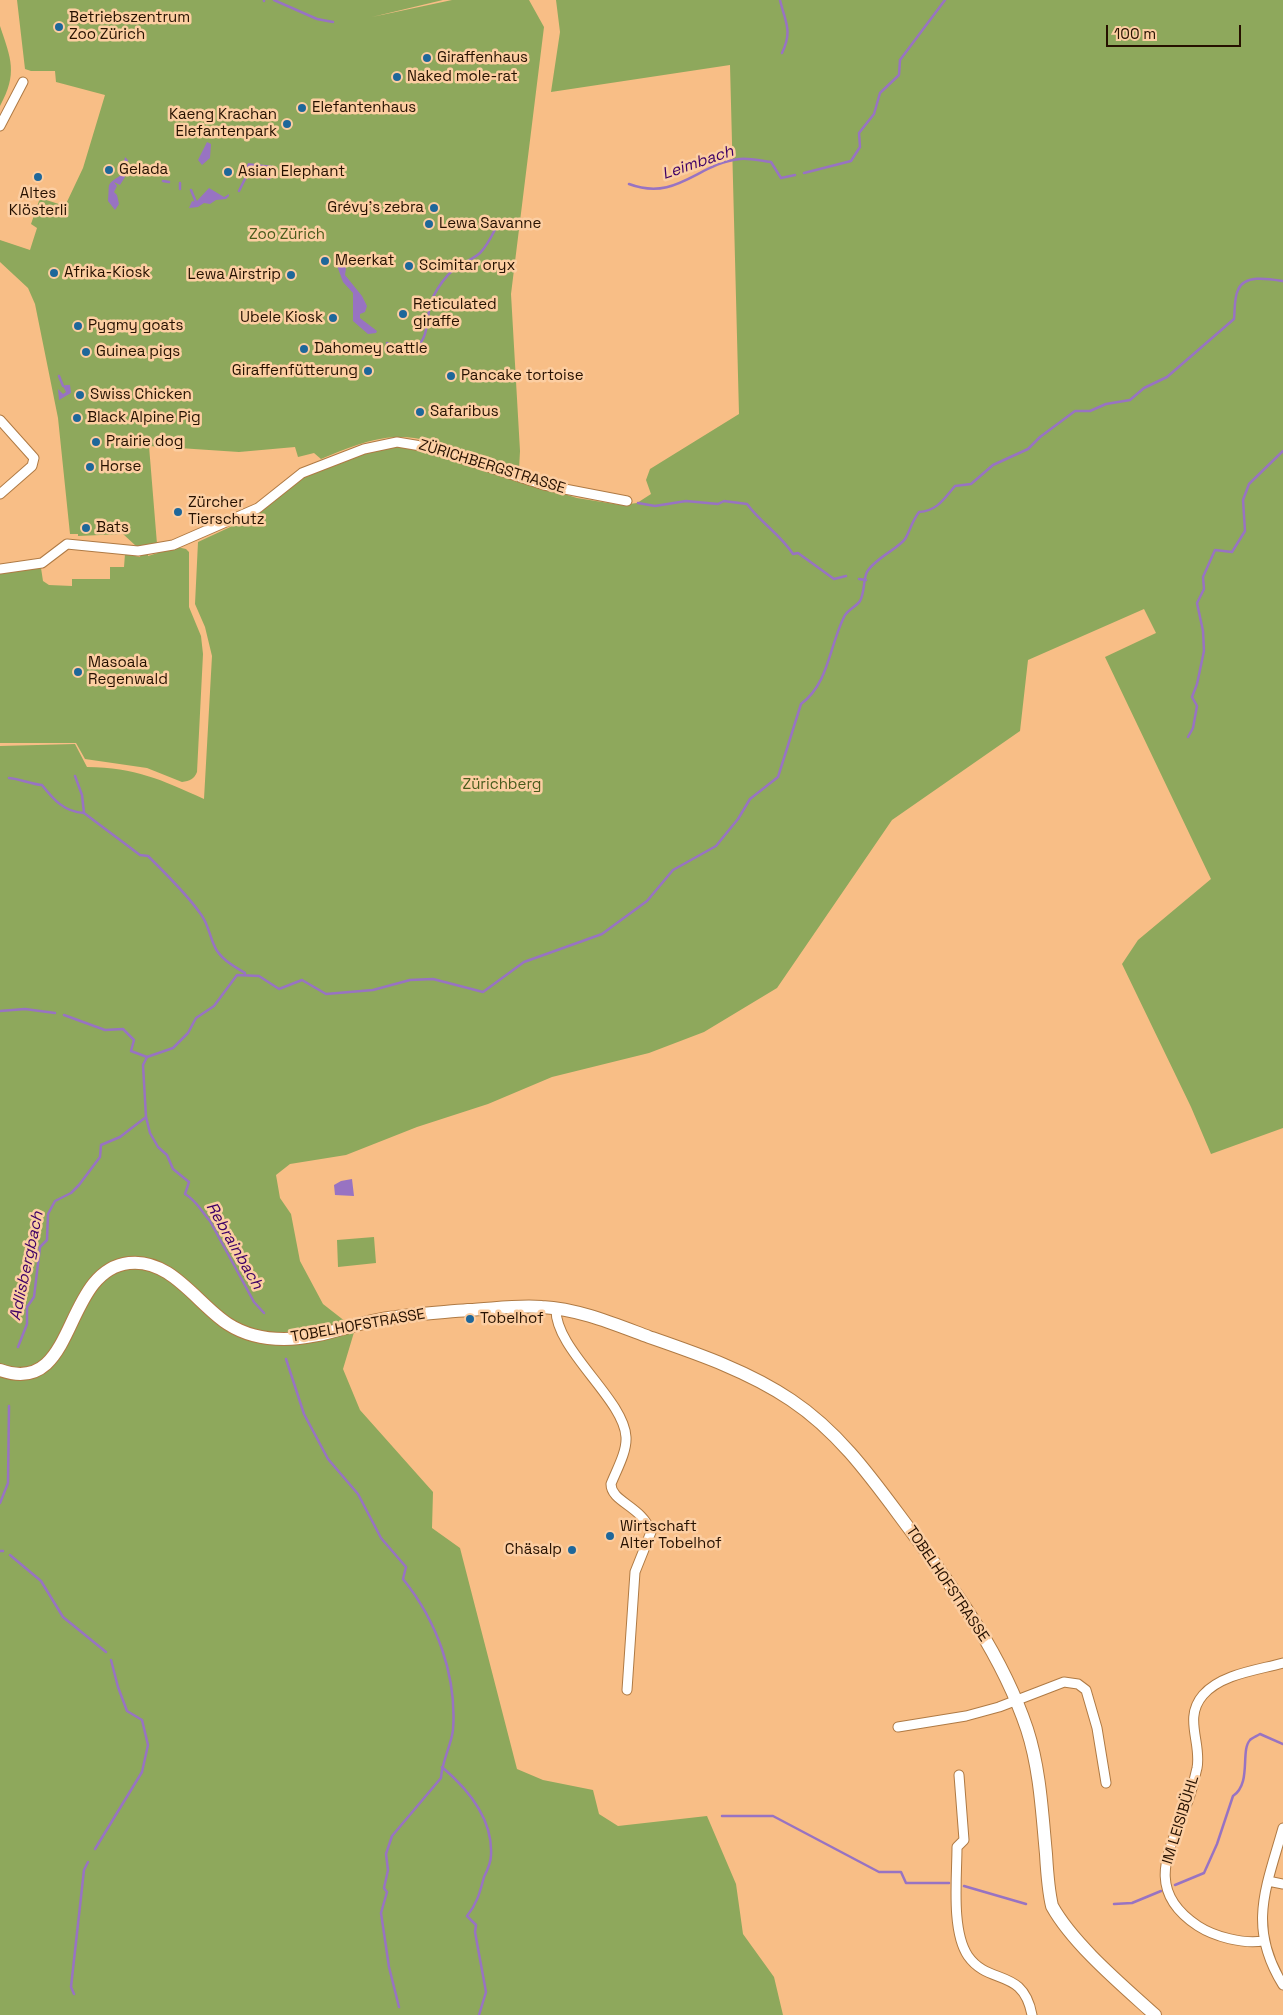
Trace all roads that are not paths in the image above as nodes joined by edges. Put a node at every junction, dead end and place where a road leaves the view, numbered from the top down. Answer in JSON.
{"nodes":[{"id":1,"x":23,"y":82,"type":"dead end"},
{"id":2,"x":0,"y":126,"type":"edge"},
{"id":3,"x":0,"y":420,"type":"edge"},
{"id":4,"x":0,"y":494,"type":"edge"},
{"id":5,"x":627,"y":501,"type":"dead end"},
{"id":6,"x":0,"y":569,"type":"edge"},
{"id":7,"x":556,"y":1308,"type":"junction"},
{"id":8,"x":0,"y":1370,"type":"edge"},
{"id":9,"x":1283,"y":1663,"type":"edge"},
{"id":10,"x":627,"y":1690,"type":"dead end"},
{"id":11,"x":1016,"y":1700,"type":"junction"},
{"id":12,"x":898,"y":1727,"type":"dead end"},
{"id":13,"x":959,"y":1775,"type":"dead end"},
{"id":14,"x":1106,"y":1783,"type":"dead end"},
{"id":15,"x":1283,"y":1828,"type":"edge"},
{"id":16,"x":1268,"y":1881,"type":"junction"},
{"id":17,"x":1283,"y":1884,"type":"edge"},
{"id":18,"x":1263,"y":1941,"type":"junction"},
{"id":19,"x":1283,"y":1985,"type":"edge"},
{"id":20,"x":1032,"y":2015,"type":"edge"},
{"id":21,"x":1155,"y":2015,"type":"edge"}],
"edges":[{"from":1,"to":2,"type":"street"},
{"from":3,"to":4,"type":"street"},
{"from":5,"to":6,"type":"street","name":"ZÜRICHBERGSTRASSE"},
{"from":7,"to":8,"type":"main road","name":"TOBELHOFSTRASSE"},
{"from":7,"to":10,"type":"street"},
{"from":7,"to":11,"type":"main road","name":"TOBELHOFSTRASSE"},
{"from":9,"to":18,"type":"street","name":"IM LEISIBÜHL"},
{"from":11,"to":12,"type":"street"},
{"from":11,"to":14,"type":"street"},
{"from":11,"to":21,"type":"main road","name":"TOBELHOFSTRASSE"},
{"from":13,"to":20,"type":"street"},
{"from":15,"to":16,"type":"street"},
{"from":16,"to":17,"type":"street"},
{"from":16,"to":18,"type":"street"},
{"from":18,"to":19,"type":"street"}]}
